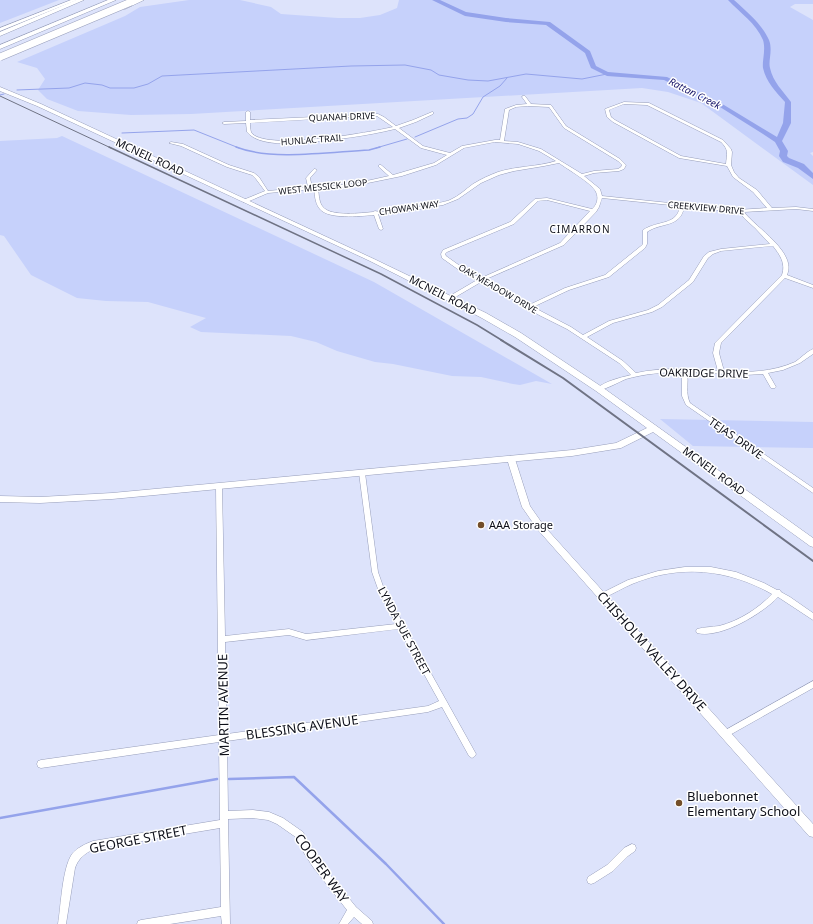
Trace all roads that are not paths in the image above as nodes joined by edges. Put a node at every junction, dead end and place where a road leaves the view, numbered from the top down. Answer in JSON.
{"nodes":[{"id":1,"x":75,"y":0,"type":"edge"},
{"id":2,"x":85,"y":0,"type":"edge"},
{"id":3,"x":97,"y":0,"type":"edge"},
{"id":4,"x":113,"y":0,"type":"edge"},
{"id":5,"x":122,"y":0,"type":"edge"},
{"id":6,"x":142,"y":0,"type":"edge"},
{"id":7,"x":133,"y":1,"type":"edge"},
{"id":8,"x":40,"y":23,"type":"junction"},
{"id":9,"x":47,"y":28,"type":"junction"},
{"id":10,"x":0,"y":30,"type":"edge"},
{"id":11,"x":0,"y":34,"type":"edge"},
{"id":12,"x":0,"y":40,"type":"edge"},
{"id":13,"x":0,"y":47,"type":"edge"},
{"id":14,"x":19,"y":52,"type":"junction"},
{"id":15,"x":0,"y":55,"type":"edge"},
{"id":16,"x":0,"y":60,"type":"edge"},
{"id":17,"x":0,"y":85,"type":"edge"},
{"id":18,"x":0,"y":89,"type":"edge"},
{"id":19,"x":524,"y":97,"type":"dead end"},
{"id":20,"x":39,"y":105,"type":"junction"},
{"id":21,"x":530,"y":106,"type":"junction"},
{"id":22,"x":248,"y":112,"type":"dead end"},
{"id":23,"x":432,"y":113,"type":"dead end"},
{"id":24,"x":248,"y":122,"type":"junction"},
{"id":25,"x":224,"y":123,"type":"dead end"},
{"id":26,"x":395,"y":127,"type":"junction"},
{"id":27,"x":502,"y":141,"type":"junction"},
{"id":28,"x":171,"y":144,"type":"dead end"},
{"id":29,"x":448,"y":154,"type":"junction"},
{"id":30,"x":558,"y":162,"type":"junction"},
{"id":31,"x":728,"y":165,"type":"junction"},
{"id":32,"x":380,"y":166,"type":"dead end"},
{"id":33,"x":315,"y":170,"type":"dead end"},
{"id":34,"x":581,"y":175,"type":"junction"},
{"id":35,"x":392,"y":177,"type":"junction"},
{"id":36,"x":310,"y":188,"type":"junction"},
{"id":37,"x":316,"y":188,"type":"junction"},
{"id":38,"x":267,"y":192,"type":"junction"},
{"id":39,"x":600,"y":197,"type":"junction"},
{"id":40,"x":245,"y":201,"type":"junction"},
{"id":41,"x":682,"y":206,"type":"junction"},
{"id":42,"x":594,"y":210,"type":"junction"},
{"id":43,"x":771,"y":210,"type":"junction"},
{"id":44,"x":813,"y":210,"type":"edge"},
{"id":45,"x":375,"y":212,"type":"junction"},
{"id":46,"x":742,"y":212,"type":"junction"},
{"id":47,"x":380,"y":229,"type":"dead end"},
{"id":48,"x":773,"y":245,"type":"junction"},
{"id":49,"x":784,"y":276,"type":"junction"},
{"id":50,"x":480,"y":280,"type":"junction"},
{"id":51,"x":813,"y":287,"type":"edge"},
{"id":52,"x":450,"y":298,"type":"junction"},
{"id":53,"x":529,"y":307,"type":"junction"},
{"id":54,"x":583,"y":336,"type":"junction"},
{"id":55,"x":813,"y":352,"type":"edge"},
{"id":56,"x":684,"y":370,"type":"junction"},
{"id":57,"x":721,"y":372,"type":"junction"},
{"id":58,"x":765,"y":373,"type":"junction"},
{"id":59,"x":635,"y":376,"type":"junction"},
{"id":60,"x":773,"y":387,"type":"dead end"},
{"id":61,"x":599,"y":389,"type":"junction"},
{"id":62,"x":652,"y":426,"type":"junction"},
{"id":63,"x":511,"y":459,"type":"junction"},
{"id":64,"x":362,"y":473,"type":"junction"},
{"id":65,"x":219,"y":487,"type":"junction"},
{"id":66,"x":813,"y":491,"type":"edge"},
{"id":67,"x":0,"y":499,"type":"edge"},
{"id":68,"x":813,"y":543,"type":"edge"},
{"id":69,"x":778,"y":592,"type":"junction"},
{"id":70,"x":602,"y":596,"type":"junction"},
{"id":71,"x":813,"y":617,"type":"edge"},
{"id":72,"x":400,"y":626,"type":"junction"},
{"id":73,"x":700,"y":631,"type":"dead end"},
{"id":74,"x":222,"y":638,"type":"junction"},
{"id":75,"x":813,"y":684,"type":"edge"},
{"id":76,"x":443,"y":703,"type":"junction"},
{"id":77,"x":725,"y":734,"type":"junction"},
{"id":78,"x":224,"y":737,"type":"junction"},
{"id":79,"x":472,"y":754,"type":"dead end"},
{"id":80,"x":42,"y":764,"type":"dead end"},
{"id":81,"x":225,"y":819,"type":"junction"},
{"id":82,"x":813,"y":832,"type":"edge"},
{"id":83,"x":632,"y":848,"type":"dead end"},
{"id":84,"x":591,"y":880,"type":"dead end"},
{"id":85,"x":353,"y":910,"type":"junction"},
{"id":86,"x":226,"y":911,"type":"junction"},
{"id":87,"x":62,"y":924,"type":"edge"},
{"id":88,"x":141,"y":924,"type":"edge"},
{"id":89,"x":226,"y":924,"type":"edge"},
{"id":90,"x":343,"y":924,"type":"edge"},
{"id":91,"x":369,"y":924,"type":"edge"}],
"edges":[{"from":1,"to":10,"type":"main road"},
{"from":2,"to":8,"type":"highway"},
{"from":2,"to":11,"type":"highway"},
{"from":3,"to":8,"type":"highway"},
{"from":4,"to":9,"type":"highway"},
{"from":5,"to":9,"type":"highway"},
{"from":6,"to":14,"type":"main road"},
{"from":7,"to":15,"type":"highway","bridge":true},
{"from":8,"to":12,"type":"highway"},
{"from":9,"to":13,"type":"highway"},
{"from":14,"to":15,"type":"main road"},
{"from":14,"to":16,"type":"main road"},
{"from":17,"to":20,"type":"main road","name":"MCNEIL ROAD"},
{"from":18,"to":20,"type":"main road","name":"MCNEIL ROAD"},
{"from":19,"to":21,"type":"street"},
{"from":20,"to":40,"type":"main road","name":"MCNEIL ROAD"},
{"from":21,"to":27,"type":"street"},
{"from":21,"to":34,"type":"street"},
{"from":22,"to":24,"type":"street"},
{"from":23,"to":26,"type":"street"},
{"from":24,"to":25,"type":"street","name":"QUANAH DRIVE"},
{"from":24,"to":26,"type":"street","name":"QUANAH DRIVE"},
{"from":24,"to":26,"type":"street","name":"HUNLAC TRAIL"},
{"from":26,"to":29,"type":"street","name":"QUANAH DRIVE"},
{"from":27,"to":29,"type":"street","name":"WEST MESSICK LOOP"},
{"from":27,"to":30,"type":"street","name":"WEST MESSICK LOOP"},
{"from":28,"to":38,"type":"street"},
{"from":29,"to":35,"type":"street","name":"WEST MESSICK LOOP"},
{"from":30,"to":34,"type":"street","name":"WEST MESSICK LOOP"},
{"from":30,"to":45,"type":"street","name":"CHOWAN WAY"},
{"from":31,"to":31,"type":"street"},
{"from":31,"to":43,"type":"street"},
{"from":32,"to":35,"type":"street"},
{"from":33,"to":36,"type":"street"},
{"from":34,"to":39,"type":"street","name":"WEST MESSICK LOOP"},
{"from":35,"to":37,"type":"street","name":"WEST MESSICK LOOP"},
{"from":36,"to":37,"type":"street","name":"WEST MESSICK LOOP"},
{"from":36,"to":38,"type":"street","name":"WEST MESSICK LOOP"},
{"from":37,"to":45,"type":"street","name":"CHOWAN WAY"},
{"from":38,"to":40,"type":"street","name":"WEST MESSICK LOOP"},
{"from":39,"to":41,"type":"street","name":"CREEKVIEW DRIVE"},
{"from":39,"to":42,"type":"street"},
{"from":40,"to":52,"type":"main road","name":"MCNEIL ROAD"},
{"from":41,"to":46,"type":"street","name":"CREEKVIEW DRIVE"},
{"from":41,"to":53,"type":"street"},
{"from":42,"to":50,"type":"street"},
{"from":42,"to":50,"type":"street","name":"OAK MEADOW DRIVE"},
{"from":43,"to":44,"type":"street","name":"CREEKVIEW DRIVE"},
{"from":43,"to":46,"type":"street","name":"CREEKVIEW DRIVE"},
{"from":45,"to":47,"type":"street"},
{"from":46,"to":48,"type":"street"},
{"from":48,"to":49,"type":"street"},
{"from":48,"to":54,"type":"street"},
{"from":49,"to":51,"type":"street"},
{"from":49,"to":57,"type":"street"},
{"from":50,"to":52,"type":"street"},
{"from":50,"to":53,"type":"street","name":"OAK MEADOW DRIVE"},
{"from":52,"to":61,"type":"main road","name":"MCNEIL ROAD"},
{"from":53,"to":54,"type":"street","name":"OAK MEADOW DRIVE"},
{"from":54,"to":59,"type":"street","name":"OAK MEADOW DRIVE"},
{"from":55,"to":58,"type":"street","name":"OAKRIDGE DRIVE"},
{"from":56,"to":57,"type":"street","name":"OAKRIDGE DRIVE"},
{"from":56,"to":59,"type":"street","name":"OAKRIDGE DRIVE"},
{"from":56,"to":66,"type":"street","name":"TEJAS DRIVE"},
{"from":57,"to":58,"type":"street","name":"OAKRIDGE DRIVE"},
{"from":58,"to":60,"type":"street","name":"OAKRIDGE DRIVE"},
{"from":59,"to":61,"type":"street","name":"OAKRIDGE DRIVE"},
{"from":61,"to":62,"type":"main road","name":"MCNEIL ROAD"},
{"from":62,"to":63,"type":"main road"},
{"from":62,"to":68,"type":"main road","name":"MCNEIL ROAD"},
{"from":63,"to":64,"type":"main road"},
{"from":63,"to":70,"type":"street","name":"CHISHOLM VALLEY DRIVE"},
{"from":64,"to":65,"type":"main road"},
{"from":64,"to":72,"type":"street","name":"LYNDA SUE STREET"},
{"from":65,"to":67,"type":"main road"},
{"from":65,"to":74,"type":"street","name":"MARTIN AVENUE"},
{"from":69,"to":70,"type":"street"},
{"from":69,"to":71,"type":"street"},
{"from":69,"to":73,"type":"street"},
{"from":70,"to":77,"type":"street","name":"CHISHOLM VALLEY DRIVE"},
{"from":72,"to":74,"type":"street"},
{"from":72,"to":76,"type":"street","name":"LYNDA SUE STREET"},
{"from":74,"to":78,"type":"street","name":"MARTIN AVENUE"},
{"from":75,"to":77,"type":"street"},
{"from":76,"to":78,"type":"street","name":"BLESSING AVENUE"},
{"from":76,"to":79,"type":"street","name":"LYNDA SUE STREET"},
{"from":77,"to":82,"type":"street","name":"CHISHOLM VALLEY DRIVE"},
{"from":78,"to":80,"type":"street","name":"BLESSING AVENUE"},
{"from":78,"to":81,"type":"street","name":"MARTIN AVENUE"},
{"from":81,"to":85,"type":"street","name":"COOPER WAY"},
{"from":81,"to":86,"type":"street","name":"MARTIN AVENUE"},
{"from":81,"to":87,"type":"street","name":"GEORGE STREET"},
{"from":83,"to":84,"type":"street"},
{"from":85,"to":90,"type":"street"},
{"from":85,"to":91,"type":"street","name":"COOPER WAY"},
{"from":86,"to":88,"type":"street"},
{"from":86,"to":89,"type":"street","name":"MARTIN AVENUE"}]}
